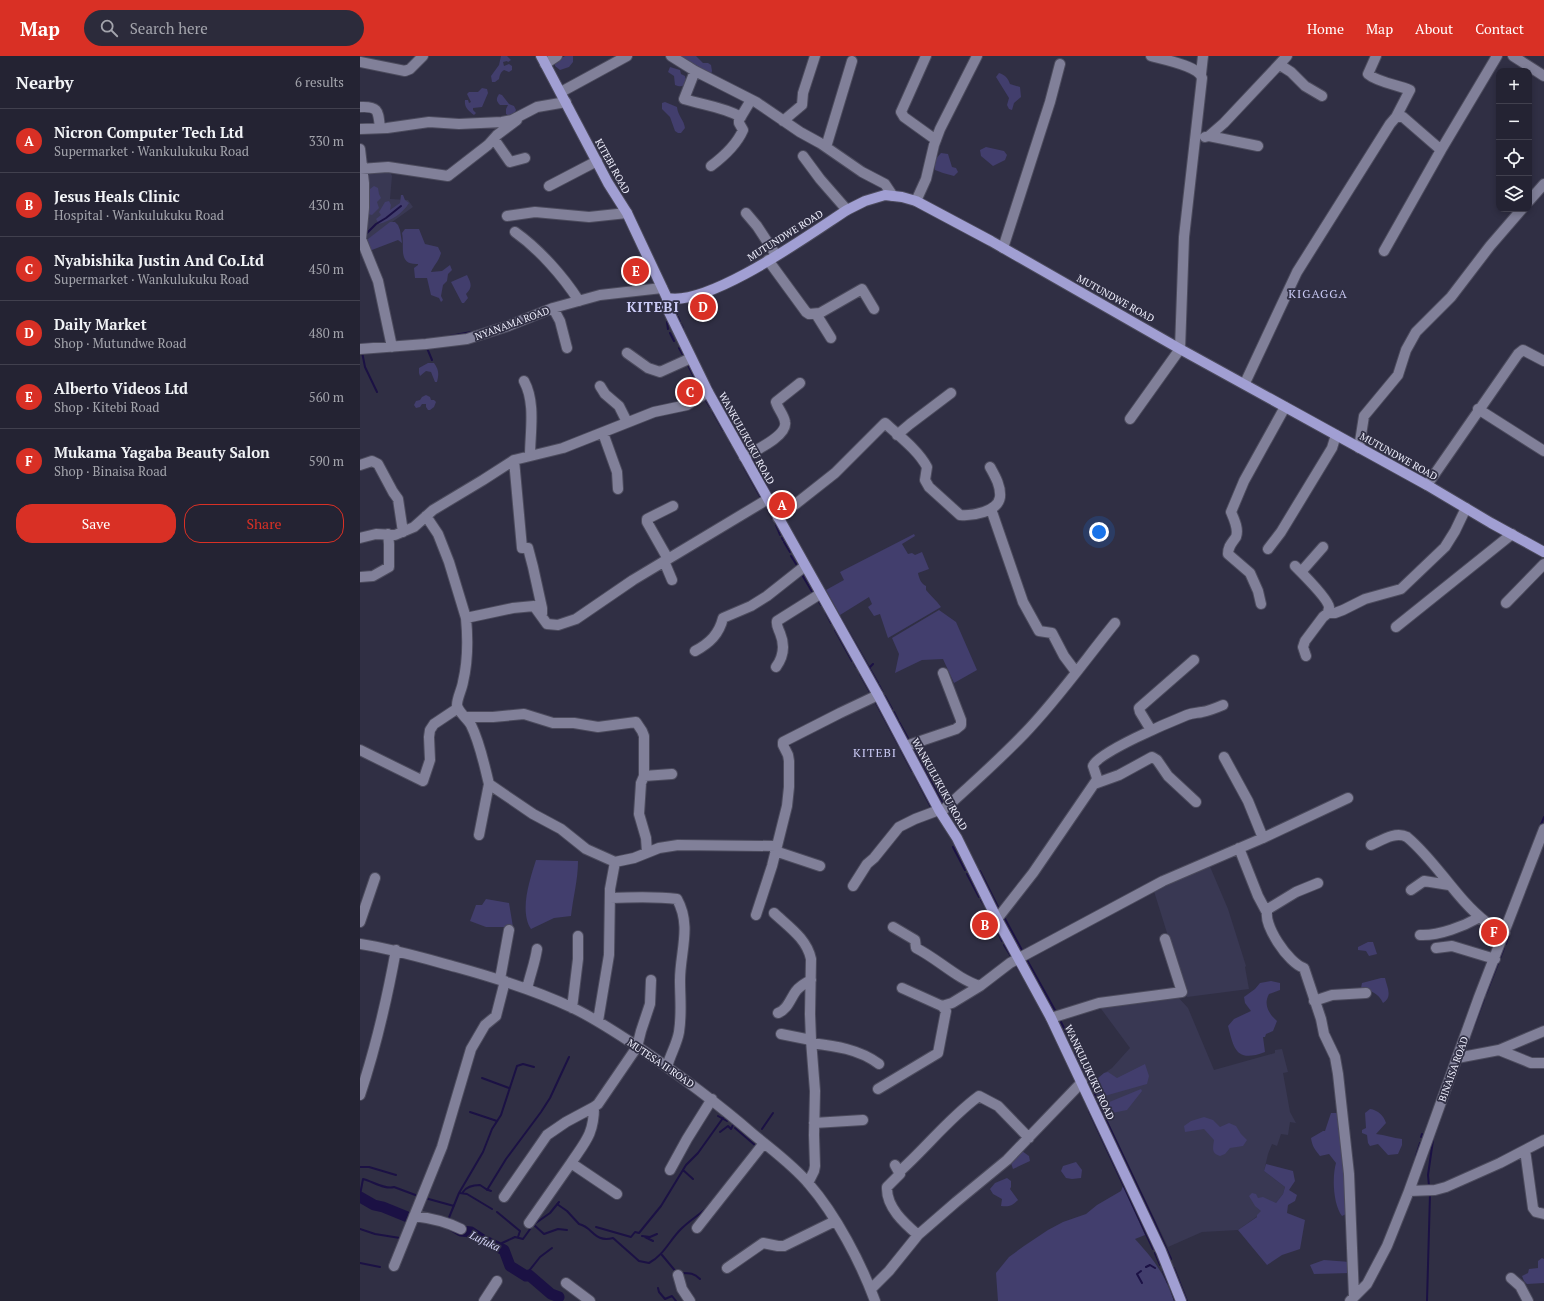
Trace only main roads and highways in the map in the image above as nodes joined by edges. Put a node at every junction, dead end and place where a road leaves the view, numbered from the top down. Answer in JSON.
{"nodes":[{"id":1,"x":543,"y":60,"type":"edge"},
{"id":2,"x":662,"y":288,"type":"joint"},
{"id":3,"x":667,"y":298,"type":"junction"},
{"id":4,"x":1544,"y":552,"type":"edge"},
{"id":5,"x":1181,"y":1301,"type":"edge"}],
"edges":[{"from":1,"to":2,"type":"main road","name":"KITEBI ROAD"},
{"from":2,"to":3,"type":"main road","name":"WANKULUKUKU ROAD"},
{"from":3,"to":4,"type":"main road","name":"MUTUNDWE ROAD"},
{"from":3,"to":5,"type":"main road","name":"WANKULUKUKU ROAD"}]}
